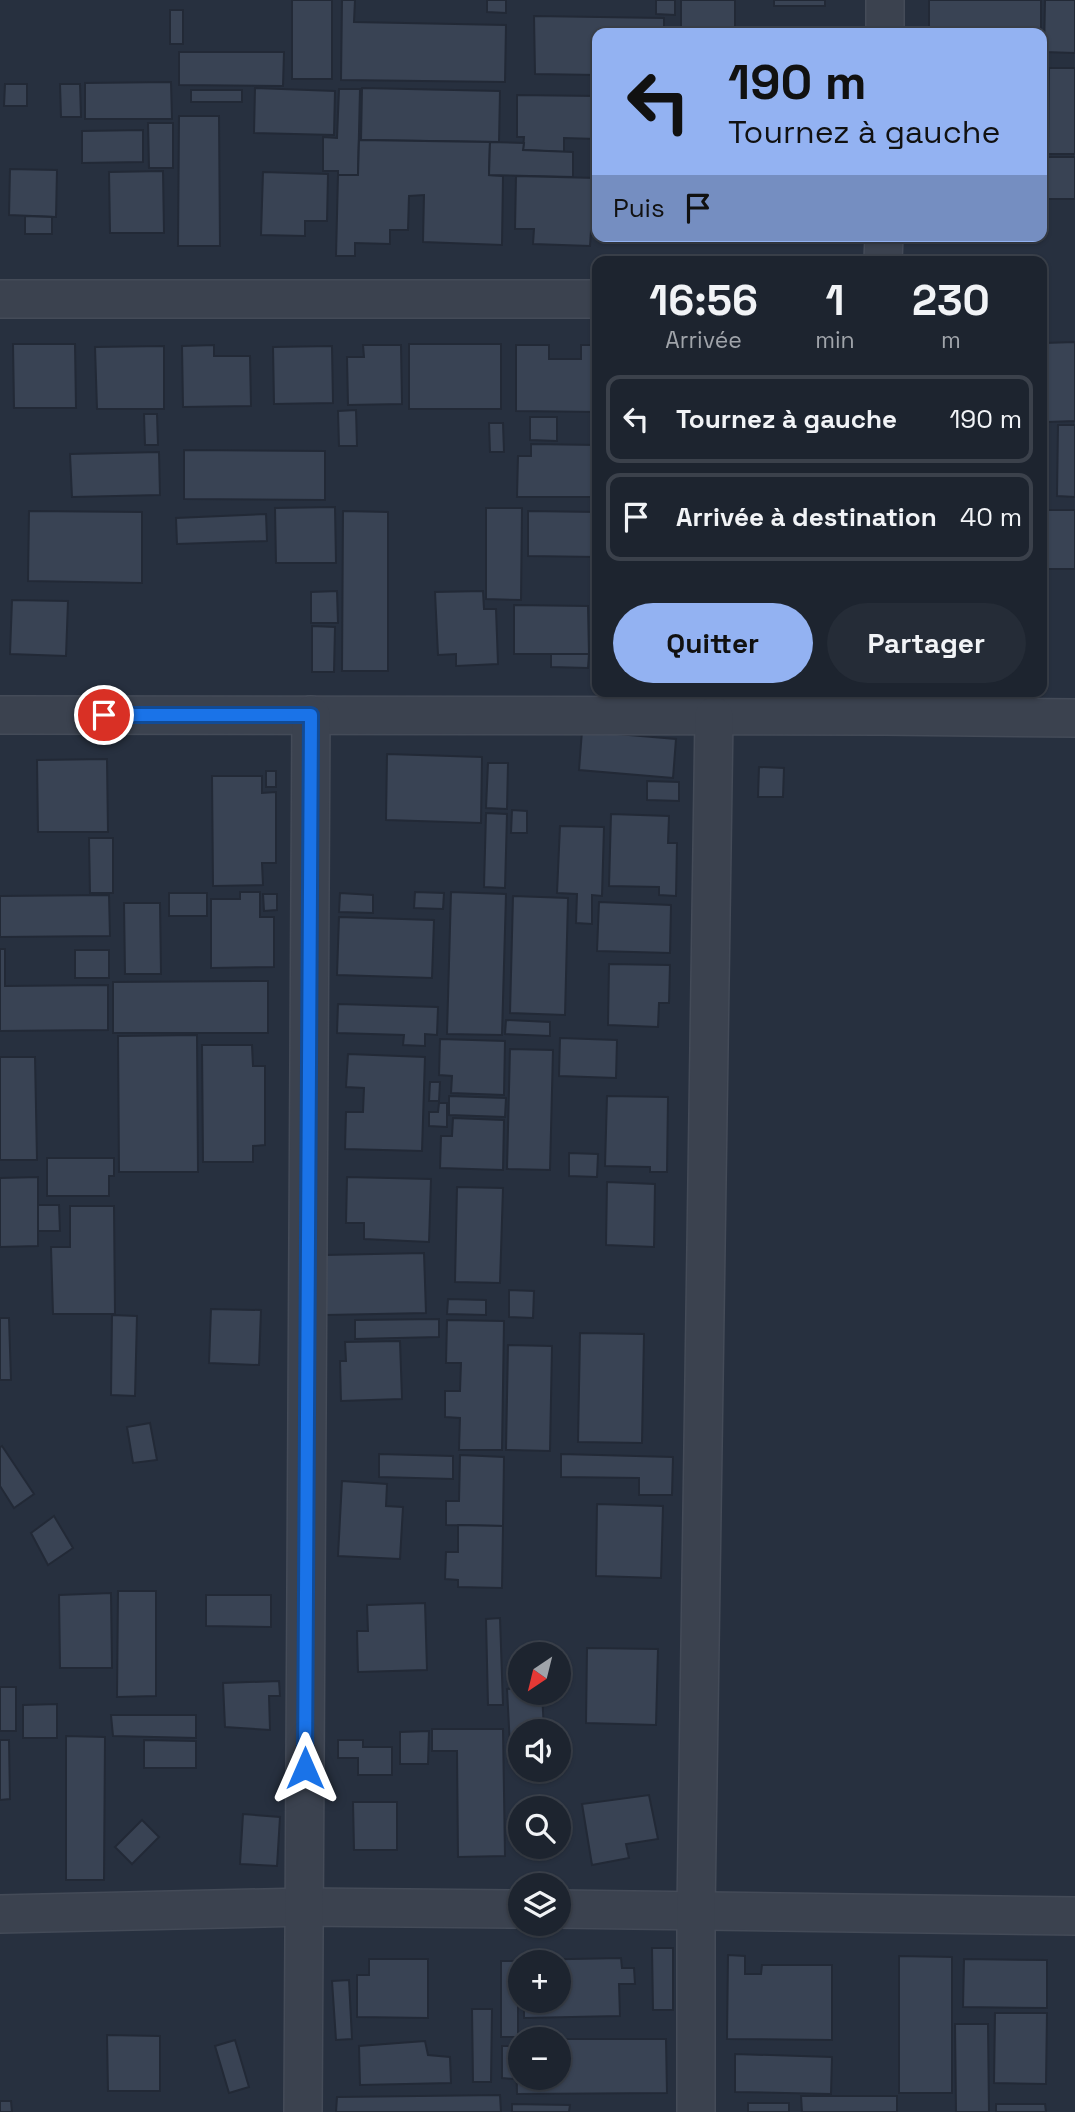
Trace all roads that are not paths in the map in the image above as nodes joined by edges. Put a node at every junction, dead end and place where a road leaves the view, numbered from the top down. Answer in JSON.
{"nodes":[{"id":1,"x":885,"y":0,"type":"edge"},
{"id":2,"x":885,"y":28,"type":"edge"},
{"id":3,"x":0,"y":299,"type":"edge"},
{"id":4,"x":592,"y":299,"type":"edge"},
{"id":5,"x":884,"y":704,"type":"edge"},
{"id":6,"x":0,"y":715,"type":"edge"},
{"id":7,"x":311,"y":715,"type":"junction"},
{"id":8,"x":714,"y":716,"type":"junction"},
{"id":9,"x":1075,"y":718,"type":"edge"},
{"id":10,"x":305,"y":1907,"type":"junction"},
{"id":11,"x":508,"y":1909,"type":"edge"},
{"id":12,"x":571,"y":1909,"type":"edge"},
{"id":13,"x":696,"y":1911,"type":"junction"},
{"id":14,"x":0,"y":1914,"type":"edge"},
{"id":15,"x":1075,"y":1916,"type":"edge"},
{"id":16,"x":303,"y":2112,"type":"edge"},
{"id":17,"x":696,"y":2112,"type":"edge"}],
"edges":[{"from":1,"to":2,"type":"street"},
{"from":3,"to":4,"type":"street"},
{"from":5,"to":8,"type":"street"},
{"from":5,"to":9,"type":"street"},
{"from":6,"to":7,"type":"street"},
{"from":7,"to":8,"type":"street"},
{"from":7,"to":10,"type":"street"},
{"from":8,"to":13,"type":"street"},
{"from":10,"to":11,"type":"street"},
{"from":10,"to":14,"type":"street"},
{"from":10,"to":16,"type":"street"},
{"from":12,"to":13,"type":"street"},
{"from":13,"to":15,"type":"street"},
{"from":13,"to":17,"type":"street"}]}
